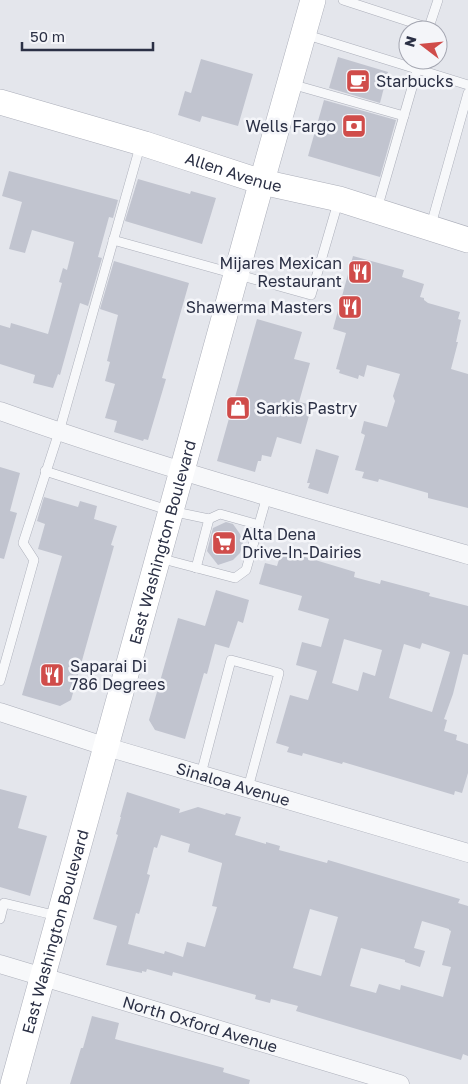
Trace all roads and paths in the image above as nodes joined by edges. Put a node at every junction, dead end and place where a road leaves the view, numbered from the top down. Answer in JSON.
{"nodes":[{"id":1,"x":313,"y":0,"type":"edge"},
{"id":2,"x":343,"y":0,"type":"edge"},
{"id":3,"x":438,"y":0,"type":"edge"},
{"id":4,"x":402,"y":20,"type":"edge"},
{"id":5,"x":432,"y":20,"type":"edge"},
{"id":6,"x":304,"y":34,"type":"junction"},
{"id":7,"x":398,"y":59,"type":"edge"},
{"id":8,"x":417,"y":70,"type":"edge"},
{"id":9,"x":433,"y":70,"type":"edge"},
{"id":10,"x":289,"y":84,"type":"junction"},
{"id":11,"x":468,"y":85,"type":"edge"},
{"id":12,"x":468,"y":93,"type":"edge"},
{"id":13,"x":0,"y":102,"type":"edge"},
{"id":14,"x":404,"y":116,"type":"junction"},
{"id":15,"x":141,"y":143,"type":"junction"},
{"id":16,"x":262,"y":182,"type":"junction"},
{"id":17,"x":339,"y":199,"type":"junction"},
{"id":18,"x":376,"y":211,"type":"junction"},
{"id":19,"x":430,"y":228,"type":"junction"},
{"id":20,"x":113,"y":240,"type":"junction"},
{"id":21,"x":468,"y":240,"type":"edge"},
{"id":22,"x":236,"y":273,"type":"junction"},
{"id":23,"x":0,"y":411,"type":"edge"},
{"id":24,"x":59,"y":432,"type":"junction"},
{"id":25,"x":45,"y":471,"type":"junction"},
{"id":26,"x":182,"y":472,"type":"junction"},
{"id":27,"x":267,"y":496,"type":"junction"},
{"id":28,"x":171,"y":511,"type":"junction"},
{"id":29,"x":209,"y":519,"type":"junction"},
{"id":30,"x":259,"y":525,"type":"junction"},
{"id":31,"x":468,"y":555,"type":"edge"},
{"id":32,"x":158,"y":558,"type":"junction"},
{"id":33,"x":196,"y":568,"type":"junction"},
{"id":34,"x":0,"y":681,"type":"edge"},
{"id":35,"x":0,"y":712,"type":"edge"},
{"id":36,"x":107,"y":746,"type":"junction"},
{"id":37,"x":201,"y":774,"type":"junction"},
{"id":38,"x":248,"y":788,"type":"junction"},
{"id":39,"x":468,"y":853,"type":"edge"},
{"id":40,"x":60,"y":916,"type":"junction"},
{"id":41,"x":0,"y":920,"type":"edge"},
{"id":42,"x":0,"y":964,"type":"edge"},
{"id":43,"x":43,"y":976,"type":"junction"},
{"id":44,"x":13,"y":1084,"type":"edge"},
{"id":45,"x":400,"y":1084,"type":"edge"}],
"edges":[{"from":1,"to":6,"type":"main road","name":"East Washington Boulevard"},
{"from":2,"to":4,"type":"lane"},
{"from":3,"to":5,"type":"lane"},
{"from":6,"to":7,"type":"lane"},
{"from":6,"to":10,"type":"main road","name":"East Washington Boulevard"},
{"from":8,"to":14,"type":"lane"},
{"from":9,"to":11,"type":"lane"},
{"from":10,"to":14,"type":"lane"},
{"from":10,"to":16,"type":"main road","name":"East Washington Boulevard"},
{"from":12,"to":19,"type":"lane"},
{"from":13,"to":15,"type":"main road","name":"Allen Avenue"},
{"from":14,"to":18,"type":"lane"},
{"from":15,"to":16,"type":"main road","name":"Allen Avenue"},
{"from":15,"to":20,"type":"lane"},
{"from":16,"to":17,"type":"main road","name":"Allen Avenue"},
{"from":16,"to":22,"type":"main road","name":"East Washington Boulevard"},
{"from":17,"to":18,"type":"main road","name":"Allen Avenue"},
{"from":17,"to":22,"type":"lane"},
{"from":18,"to":19,"type":"main road","name":"Allen Avenue"},
{"from":19,"to":21,"type":"main road","name":"Allen Avenue"},
{"from":20,"to":22,"type":"lane"},
{"from":20,"to":24,"type":"lane"},
{"from":22,"to":26,"type":"main road","name":"East Washington Boulevard"},
{"from":23,"to":24,"type":"street"},
{"from":24,"to":25,"type":"lane"},
{"from":24,"to":26,"type":"street"},
{"from":25,"to":28,"type":"lane"},
{"from":25,"to":34,"type":"lane"},
{"from":26,"to":27,"type":"street"},
{"from":26,"to":28,"type":"main road","name":"East Washington Boulevard"},
{"from":27,"to":30,"type":"lane"},
{"from":27,"to":31,"type":"street"},
{"from":28,"to":29,"type":"lane"},
{"from":28,"to":32,"type":"main road","name":"East Washington Boulevard"},
{"from":29,"to":30,"type":"lane"},
{"from":29,"to":33,"type":"lane"},
{"from":30,"to":33,"type":"lane"},
{"from":32,"to":33,"type":"lane"},
{"from":32,"to":36,"type":"main road","name":"East Washington Boulevard"},
{"from":35,"to":36,"type":"street","name":"Sinaloa Avenue"},
{"from":36,"to":37,"type":"street","name":"Sinaloa Avenue"},
{"from":36,"to":40,"type":"main road","name":"East Washington Boulevard"},
{"from":37,"to":38,"type":"street","name":"Sinaloa Avenue"},
{"from":37,"to":38,"type":"lane"},
{"from":38,"to":39,"type":"street","name":"Sinaloa Avenue"},
{"from":40,"to":41,"type":"lane"},
{"from":40,"to":43,"type":"main road","name":"East Washington Boulevard"},
{"from":42,"to":43,"type":"street","name":"North Oxford Avenue"},
{"from":43,"to":44,"type":"main road","name":"East Washington Boulevard"},
{"from":43,"to":45,"type":"street","name":"North Oxford Avenue"}]}
